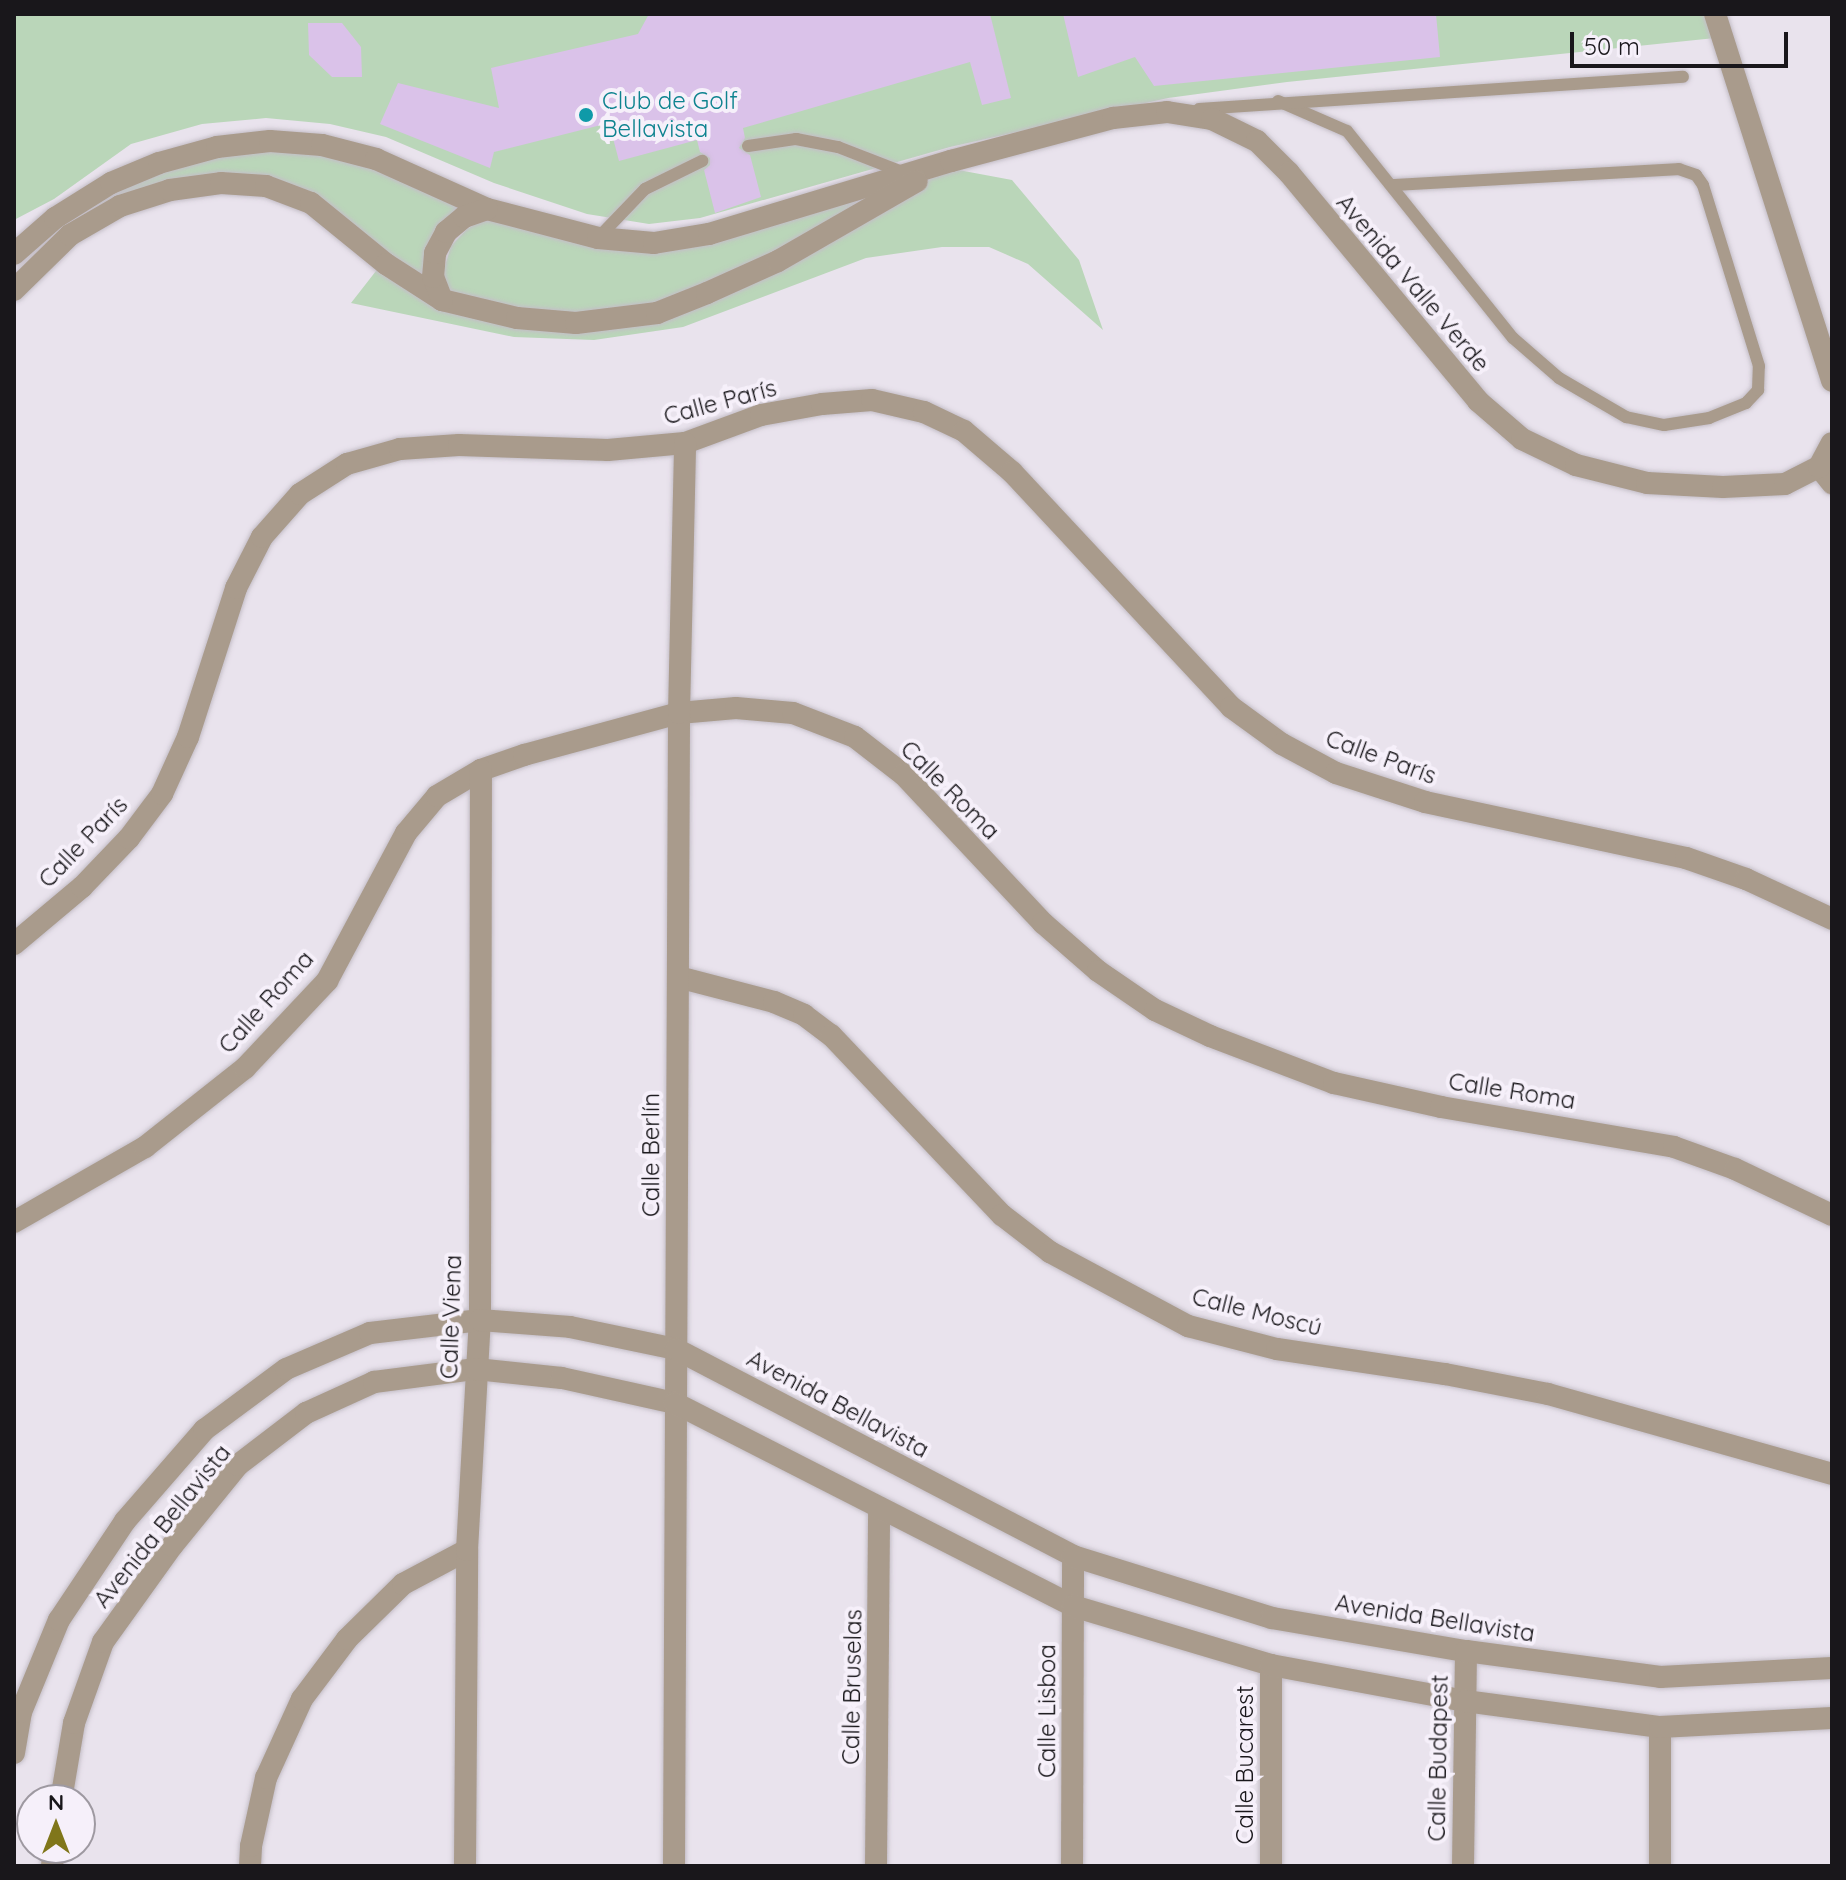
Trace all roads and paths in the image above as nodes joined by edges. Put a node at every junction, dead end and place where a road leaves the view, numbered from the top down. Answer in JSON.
{"nodes":[{"id":1,"x":1715,"y":14,"type":"edge"},
{"id":2,"x":1683,"y":77,"type":"dead end"},
{"id":3,"x":1278,"y":101,"type":"junction"},
{"id":4,"x":1167,"y":112,"type":"junction"},
{"id":5,"x":748,"y":146,"type":"dead end"},
{"id":6,"x":702,"y":161,"type":"dead end"},
{"id":7,"x":951,"y":161,"type":"junction"},
{"id":8,"x":908,"y":174,"type":"junction"},
{"id":9,"x":1391,"y":185,"type":"junction"},
{"id":10,"x":487,"y":209,"type":"junction"},
{"id":11,"x":598,"y":238,"type":"junction"},
{"id":12,"x":14,"y":254,"type":"edge"},
{"id":13,"x":14,"y":290,"type":"edge"},
{"id":14,"x":442,"y":300,"type":"junction"},
{"id":15,"x":1832,"y":381,"type":"edge"},
{"id":16,"x":685,"y":443,"type":"junction"},
{"id":17,"x":1832,"y":443,"type":"edge"},
{"id":18,"x":1826,"y":475,"type":"edge"},
{"id":19,"x":679,"y":713,"type":"junction"},
{"id":20,"x":481,"y":770,"type":"junction"},
{"id":21,"x":1832,"y":919,"type":"edge"},
{"id":22,"x":14,"y":944,"type":"edge"},
{"id":23,"x":678,"y":977,"type":"junction"},
{"id":24,"x":1832,"y":1215,"type":"edge"},
{"id":25,"x":14,"y":1222,"type":"edge"},
{"id":26,"x":480,"y":1320,"type":"junction"},
{"id":27,"x":676,"y":1349,"type":"junction"},
{"id":28,"x":476,"y":1369,"type":"junction"},
{"id":29,"x":675,"y":1403,"type":"junction"},
{"id":30,"x":1832,"y":1474,"type":"edge"},
{"id":31,"x":879,"y":1508,"type":"junction"},
{"id":32,"x":467,"y":1550,"type":"junction"},
{"id":33,"x":1073,"y":1556,"type":"junction"},
{"id":34,"x":1073,"y":1606,"type":"junction"},
{"id":35,"x":1466,"y":1651,"type":"junction"},
{"id":36,"x":1271,"y":1665,"type":"junction"},
{"id":37,"x":1832,"y":1668,"type":"edge"},
{"id":38,"x":1465,"y":1701,"type":"junction"},
{"id":39,"x":1832,"y":1718,"type":"edge"},
{"id":40,"x":1660,"y":1727,"type":"junction"},
{"id":41,"x":14,"y":1753,"type":"edge"},
{"id":42,"x":64,"y":1784,"type":"edge"},
{"id":43,"x":250,"y":1866,"type":"edge"},
{"id":44,"x":465,"y":1866,"type":"edge"},
{"id":45,"x":674,"y":1866,"type":"edge"},
{"id":46,"x":876,"y":1866,"type":"edge"},
{"id":47,"x":1072,"y":1866,"type":"edge"},
{"id":48,"x":1271,"y":1866,"type":"edge"},
{"id":49,"x":1463,"y":1866,"type":"edge"},
{"id":50,"x":1660,"y":1866,"type":"edge"}],
"edges":[{"from":1,"to":15,"type":"street"},
{"from":2,"to":3,"type":"lane"},
{"from":3,"to":4,"type":"lane"},
{"from":3,"to":9,"type":"lane"},
{"from":4,"to":7,"type":"street","name":"Avenida Valle Verde"},
{"from":4,"to":18,"type":"street","name":"Avenida Valle Verde"},
{"from":5,"to":8,"type":"lane"},
{"from":6,"to":11,"type":"lane"},
{"from":7,"to":8,"type":"street","name":"Avenida Valle Verde"},
{"from":7,"to":14,"type":"street","name":"Avenida Valle Verde"},
{"from":8,"to":11,"type":"street","name":"Avenida Valle Verde"},
{"from":9,"to":9,"type":"lane"},
{"from":10,"to":11,"type":"street","name":"Avenida Valle Verde"},
{"from":10,"to":12,"type":"street","name":"Avenida Valle Verde"},
{"from":10,"to":14,"type":"street"},
{"from":13,"to":14,"type":"street","name":"Avenida Valle Verde"},
{"from":16,"to":19,"type":"street","name":"Calle Berlín"},
{"from":16,"to":21,"type":"street","name":"Calle París"},
{"from":16,"to":22,"type":"street","name":"Calle París"},
{"from":17,"to":18,"type":"street","name":"Avenida Valle Verde"},
{"from":19,"to":20,"type":"street","name":"Calle Roma"},
{"from":19,"to":23,"type":"street","name":"Calle Berlín"},
{"from":19,"to":24,"type":"street","name":"Calle Roma"},
{"from":20,"to":25,"type":"street","name":"Calle Roma"},
{"from":20,"to":26,"type":"street","name":"Calle Viena"},
{"from":23,"to":27,"type":"street","name":"Calle Berlín"},
{"from":23,"to":30,"type":"street","name":"Calle Moscú"},
{"from":26,"to":27,"type":"street","name":"Avenida Bellavista"},
{"from":26,"to":28,"type":"street","name":"Calle Viena"},
{"from":26,"to":41,"type":"street","name":"Avenida Bellavista"},
{"from":27,"to":29,"type":"street","name":"Calle Berlín"},
{"from":27,"to":33,"type":"street","name":"Avenida Bellavista"},
{"from":28,"to":29,"type":"street","name":"Avenida Bellavista"},
{"from":28,"to":32,"type":"street","name":"Calle Viena"},
{"from":28,"to":42,"type":"street","name":"Avenida Bellavista"},
{"from":29,"to":31,"type":"street","name":"Avenida Bellavista"},
{"from":29,"to":45,"type":"street","name":"Calle Berlín"},
{"from":31,"to":34,"type":"street","name":"Avenida Bellavista"},
{"from":31,"to":46,"type":"street","name":"Calle Bruselas"},
{"from":32,"to":43,"type":"street"},
{"from":32,"to":44,"type":"street","name":"Calle Viena"},
{"from":33,"to":34,"type":"street","name":"Calle Lisboa"},
{"from":33,"to":35,"type":"street","name":"Avenida Bellavista"},
{"from":34,"to":36,"type":"street","name":"Avenida Bellavista"},
{"from":34,"to":47,"type":"street","name":"Calle Lisboa"},
{"from":35,"to":37,"type":"street","name":"Avenida Bellavista"},
{"from":35,"to":38,"type":"street","name":"Calle Budapest"},
{"from":36,"to":38,"type":"street","name":"Avenida Bellavista"},
{"from":36,"to":48,"type":"street","name":"Calle Bucarest"},
{"from":38,"to":40,"type":"street","name":"Avenida Bellavista"},
{"from":38,"to":49,"type":"street","name":"Calle Budapest"},
{"from":39,"to":40,"type":"street","name":"Avenida Bellavista"},
{"from":40,"to":50,"type":"street"}]}
